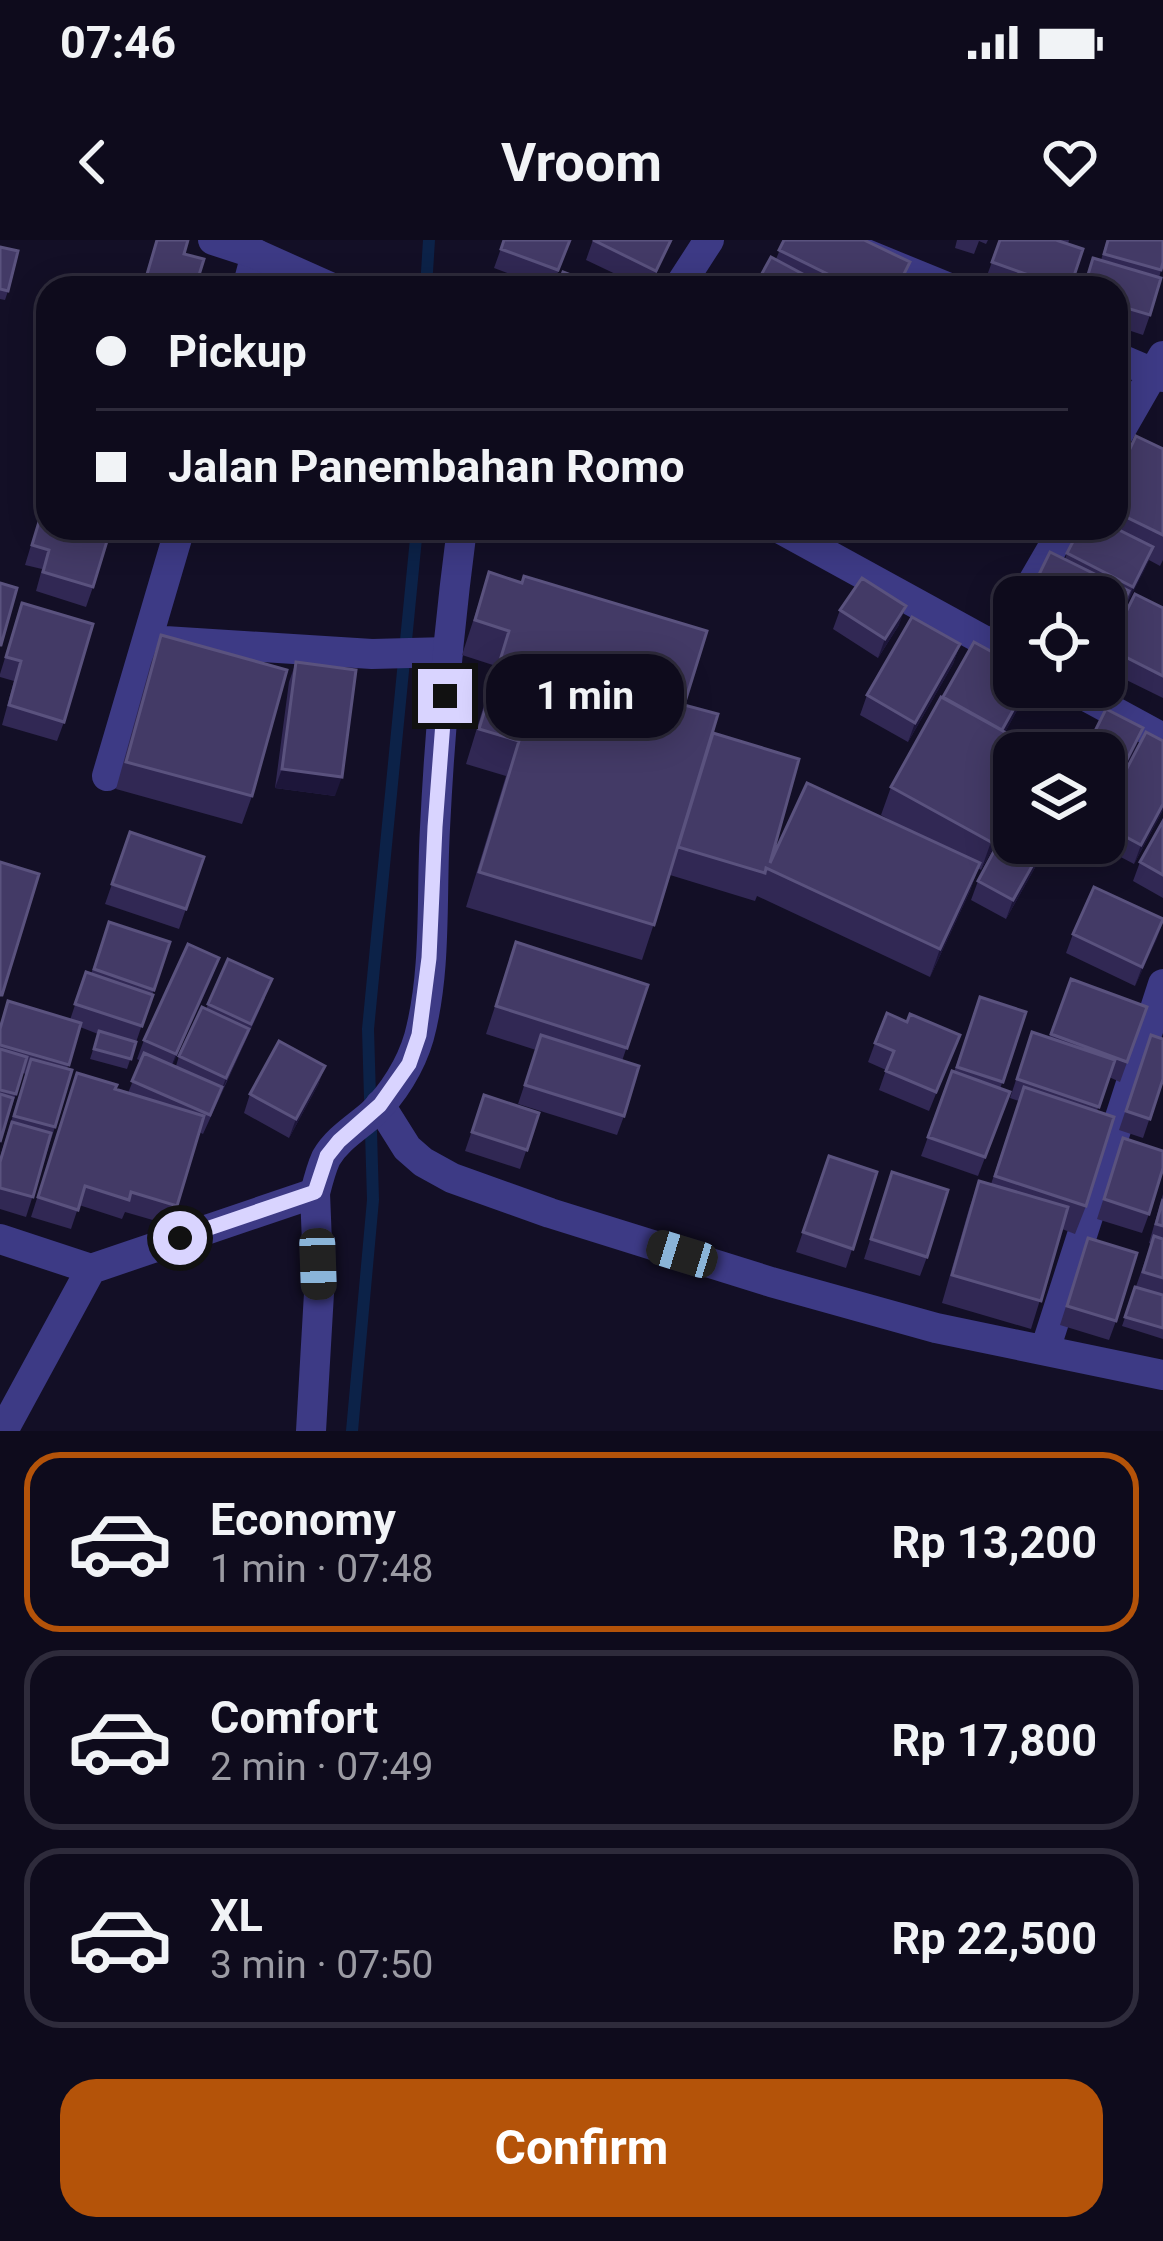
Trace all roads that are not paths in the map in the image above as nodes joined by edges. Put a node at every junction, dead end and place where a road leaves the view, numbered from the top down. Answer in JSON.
{"nodes":[{"id":1,"x":212,"y":240,"type":"edge"},
{"id":2,"x":709,"y":240,"type":"edge"},
{"id":3,"x":832,"y":240,"type":"edge"},
{"id":4,"x":256,"y":254,"type":"junction"},
{"id":5,"x":250,"y":276,"type":"edge"},
{"id":6,"x":305,"y":276,"type":"edge"},
{"id":7,"x":686,"y":276,"type":"edge"},
{"id":8,"x":920,"y":276,"type":"edge"},
{"id":9,"x":1128,"y":360,"type":"edge"},
{"id":10,"x":1160,"y":368,"type":"edge"},
{"id":11,"x":1128,"y":419,"type":"edge"},
{"id":12,"x":177,"y":540,"type":"edge"},
{"id":13,"x":460,"y":540,"type":"edge"},
{"id":14,"x":801,"y":540,"type":"edge"},
{"id":15,"x":1057,"y":540,"type":"edge"},
{"id":16,"x":1036,"y":576,"type":"edge"},
{"id":17,"x":149,"y":640,"type":"junction"},
{"id":18,"x":993,"y":645,"type":"edge"},
{"id":19,"x":437,"y":653,"type":"junction"},
{"id":20,"x":1108,"y":708,"type":"edge"},
{"id":21,"x":1163,"y":738,"type":"edge"},
{"id":22,"x":106,"y":776,"type":"dead end"},
{"id":23,"x":1163,"y":984,"type":"edge"},
{"id":24,"x":377,"y":1108,"type":"junction"},
{"id":25,"x":315,"y":1192,"type":"junction"},
{"id":26,"x":0,"y":1239,"type":"edge"},
{"id":27,"x":91,"y":1269,"type":"junction"},
{"id":28,"x":1045,"y":1350,"type":"junction"},
{"id":29,"x":1163,"y":1375,"type":"edge"},
{"id":30,"x":3,"y":1431,"type":"edge"},
{"id":31,"x":311,"y":1431,"type":"edge"}],
"edges":[{"from":1,"to":4,"type":"street"},
{"from":2,"to":7,"type":"street"},
{"from":3,"to":8,"type":"street"},
{"from":4,"to":5,"type":"street"},
{"from":4,"to":6,"type":"street"},
{"from":9,"to":10,"type":"street"},
{"from":10,"to":11,"type":"street"},
{"from":12,"to":17,"type":"street"},
{"from":13,"to":19,"type":"street"},
{"from":14,"to":18,"type":"street"},
{"from":15,"to":16,"type":"street"},
{"from":17,"to":19,"type":"street"},
{"from":17,"to":22,"type":"street"},
{"from":19,"to":24,"type":"street"},
{"from":20,"to":21,"type":"street"},
{"from":23,"to":28,"type":"street"},
{"from":24,"to":25,"type":"street"},
{"from":24,"to":28,"type":"street"},
{"from":25,"to":27,"type":"street"},
{"from":25,"to":31,"type":"street"},
{"from":26,"to":27,"type":"street"},
{"from":27,"to":30,"type":"street"},
{"from":28,"to":29,"type":"street"}]}
